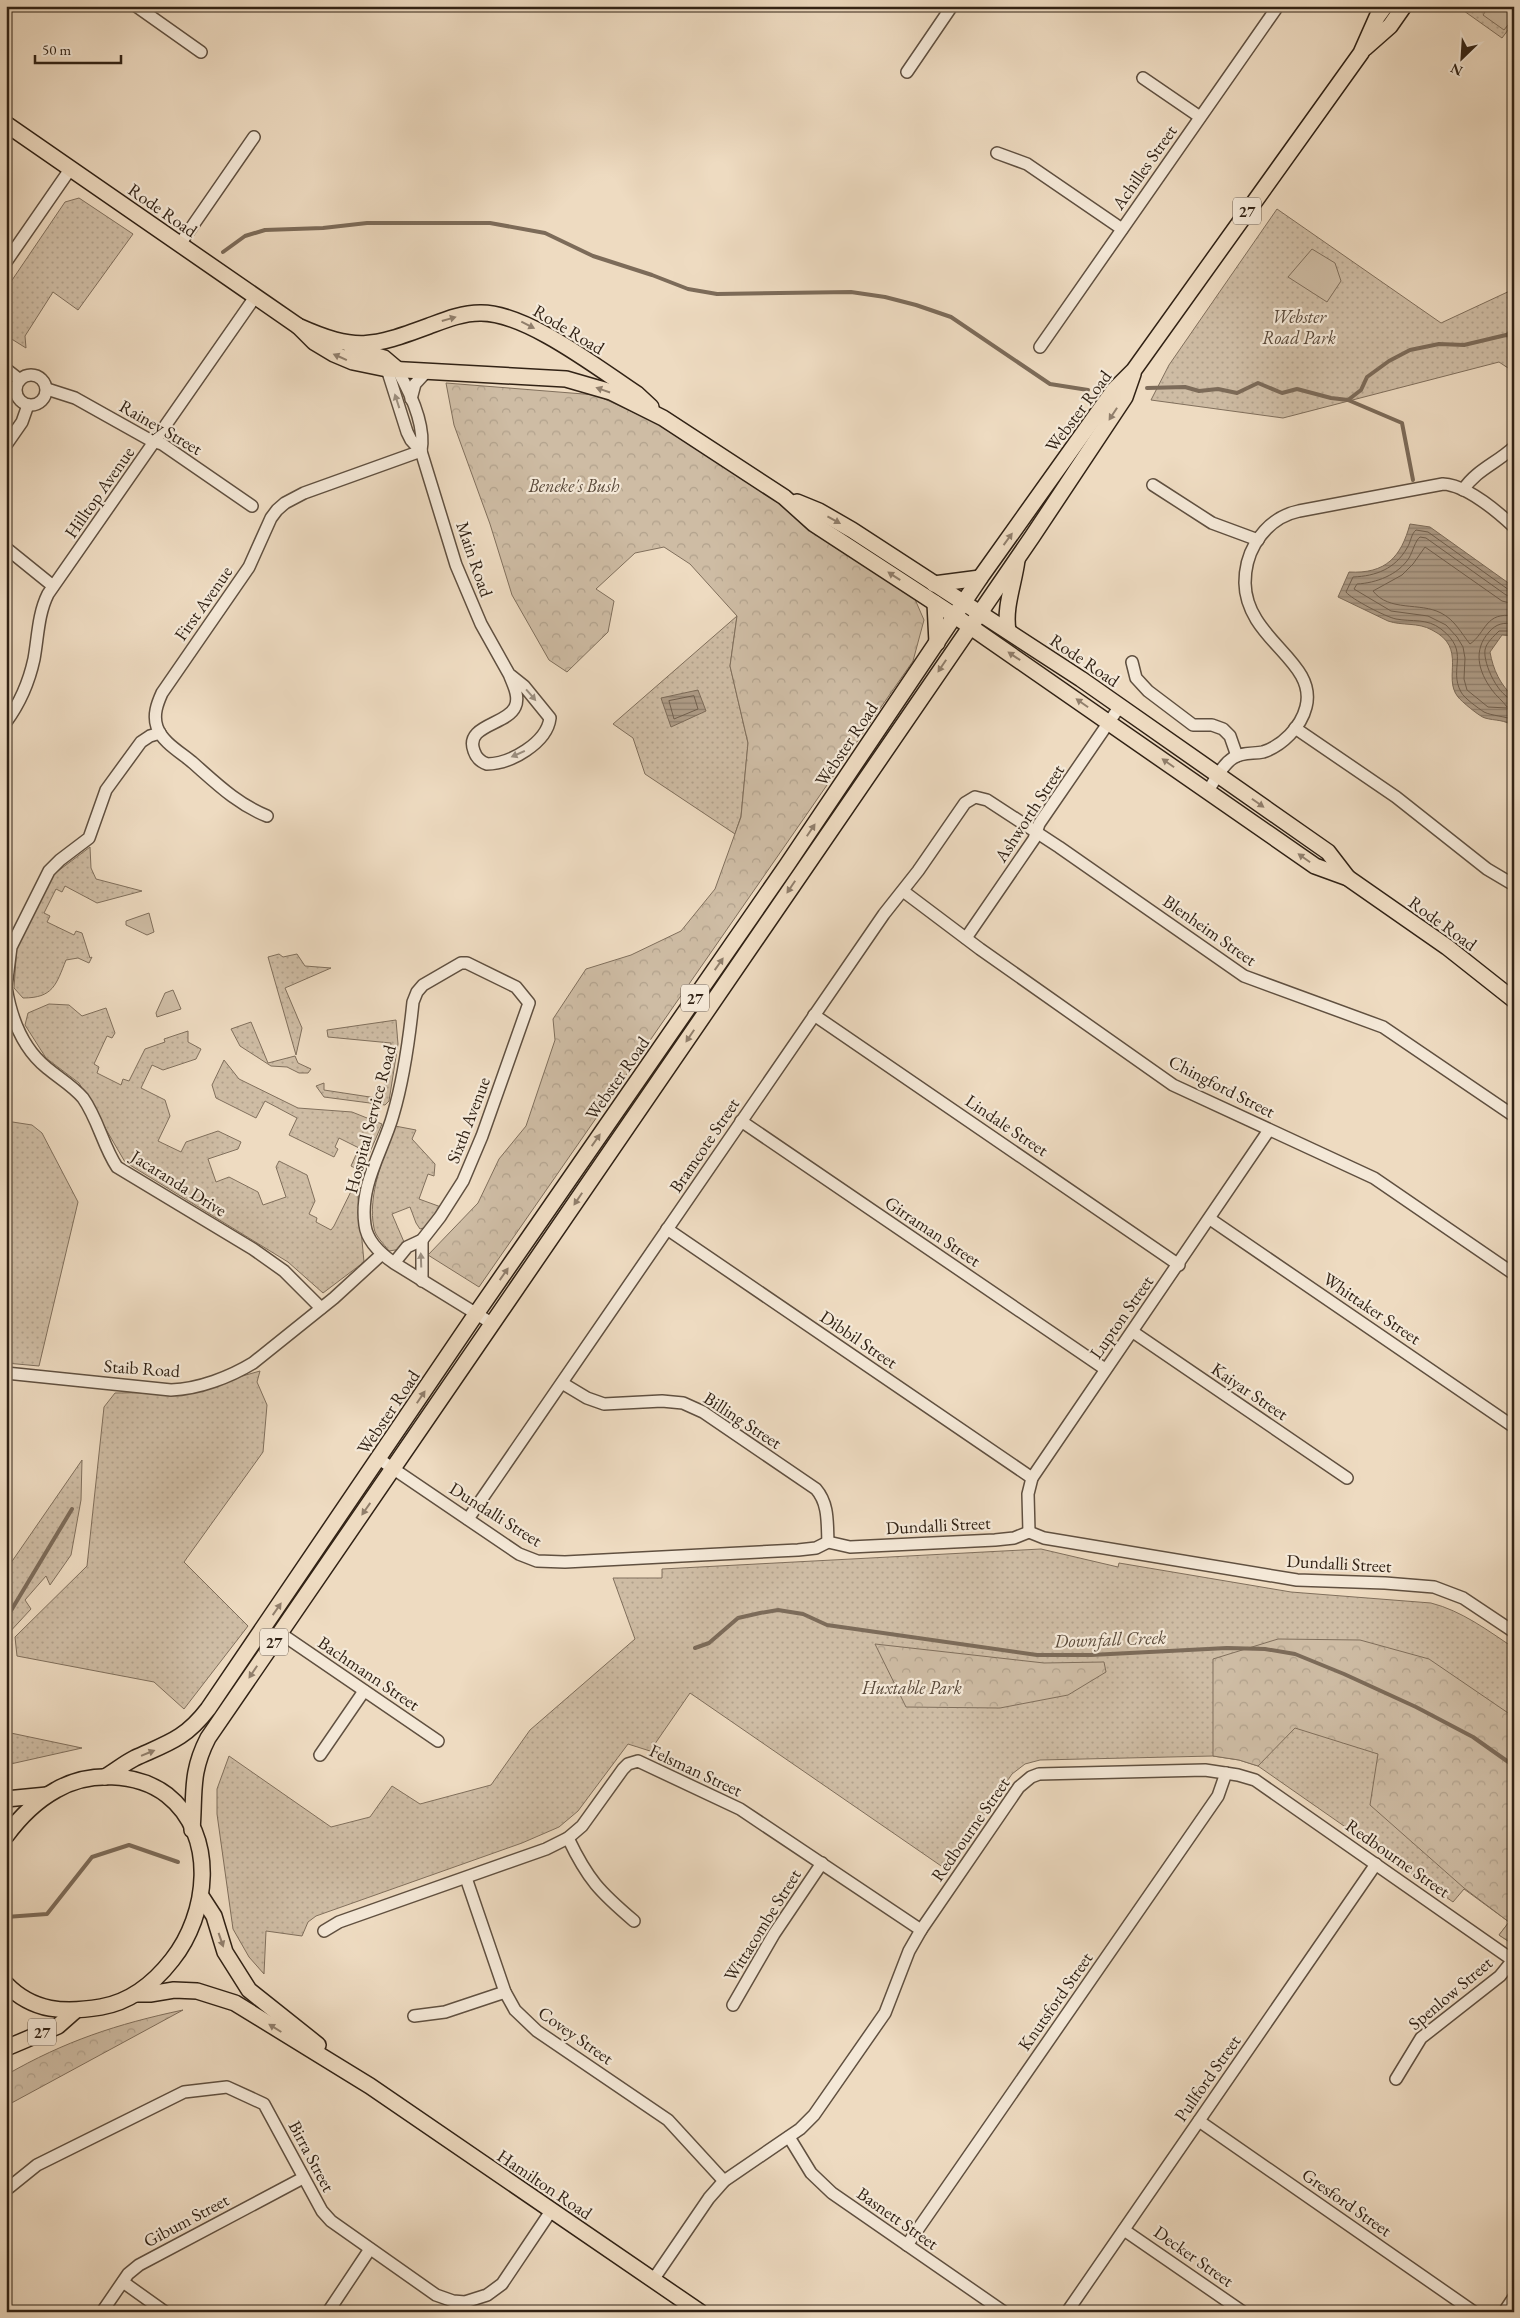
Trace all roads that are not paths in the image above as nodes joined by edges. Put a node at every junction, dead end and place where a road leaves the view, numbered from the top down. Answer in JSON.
{"nodes":[{"id":1,"x":136,"y":6,"type":"edge"},
{"id":2,"x":952,"y":6,"type":"edge"},
{"id":3,"x":1278,"y":6,"type":"edge"},
{"id":4,"x":1384,"y":6,"type":"edge"},
{"id":5,"x":1404,"y":6,"type":"edge"},
{"id":6,"x":201,"y":52,"type":"dead end"},
{"id":7,"x":1360,"y":53,"type":"junction"},
{"id":8,"x":907,"y":72,"type":"dead end"},
{"id":9,"x":1143,"y":78,"type":"dead end"},
{"id":10,"x":1200,"y":117,"type":"junction"},
{"id":11,"x":6,"y":124,"type":"edge"},
{"id":12,"x":254,"y":137,"type":"dead end"},
{"id":13,"x":997,"y":153,"type":"dead end"},
{"id":14,"x":71,"y":168,"type":"junction"},
{"id":15,"x":1122,"y":229,"type":"junction"},
{"id":16,"x":180,"y":244,"type":"junction"},
{"id":17,"x":6,"y":262,"type":"edge"},
{"id":18,"x":256,"y":297,"type":"junction"},
{"id":19,"x":298,"y":326,"type":"junction"},
{"id":20,"x":419,"y":329,"type":"junction"},
{"id":21,"x":332,"y":340,"type":"junction"},
{"id":22,"x":1040,"y":347,"type":"dead end"},
{"id":23,"x":391,"y":366,"type":"junction"},
{"id":24,"x":6,"y":369,"type":"edge"},
{"id":25,"x":1134,"y":370,"type":"junction"},
{"id":26,"x":427,"y":371,"type":"junction"},
{"id":27,"x":20,"y":380,"type":"junction"},
{"id":28,"x":47,"y":389,"type":"junction"},
{"id":29,"x":411,"y":399,"type":"junction"},
{"id":30,"x":28,"y":405,"type":"junction"},
{"id":31,"x":663,"y":418,"type":"junction"},
{"id":32,"x":156,"y":442,"type":"junction"},
{"id":33,"x":6,"y":445,"type":"edge"},
{"id":34,"x":1514,"y":447,"type":"edge"},
{"id":35,"x":421,"y":451,"type":"junction"},
{"id":36,"x":1153,"y":484,"type":"dead end"},
{"id":37,"x":1463,"y":490,"type":"junction"},
{"id":38,"x":784,"y":497,"type":"junction"},
{"id":39,"x":252,"y":506,"type":"dead end"},
{"id":40,"x":1514,"y":527,"type":"edge"},
{"id":41,"x":1258,"y":540,"type":"junction"},
{"id":42,"x":6,"y":548,"type":"edge"},
{"id":43,"x":1017,"y":559,"type":"junction"},
{"id":44,"x":980,"y":578,"type":"junction"},
{"id":45,"x":934,"y":584,"type":"junction"},
{"id":46,"x":53,"y":586,"type":"junction"},
{"id":47,"x":935,"y":602,"type":"junction"},
{"id":48,"x":964,"y":603,"type":"junction"},
{"id":49,"x":979,"y":612,"type":"junction"},
{"id":50,"x":955,"y":616,"type":"junction"},
{"id":51,"x":969,"y":626,"type":"junction"},
{"id":52,"x":1008,"y":631,"type":"junction"},
{"id":53,"x":937,"y":643,"type":"junction"},
{"id":54,"x":1132,"y":662,"type":"dead end"},
{"id":55,"x":509,"y":674,"type":"junction"},
{"id":56,"x":1120,"y":706,"type":"junction"},
{"id":57,"x":6,"y":722,"type":"edge"},
{"id":58,"x":1109,"y":722,"type":"junction"},
{"id":59,"x":1296,"y":728,"type":"junction"},
{"id":60,"x":160,"y":733,"type":"junction"},
{"id":61,"x":1238,"y":756,"type":"junction"},
{"id":62,"x":1218,"y":775,"type":"junction"},
{"id":63,"x":1208,"y":791,"type":"junction"},
{"id":64,"x":975,"y":797,"type":"joint"},
{"id":65,"x":267,"y":816,"type":"dead end"},
{"id":66,"x":1037,"y":832,"type":"junction"},
{"id":67,"x":1348,"y":878,"type":"junction"},
{"id":68,"x":1514,"y":885,"type":"edge"},
{"id":69,"x":903,"y":891,"type":"junction"},
{"id":70,"x":966,"y":938,"type":"junction"},
{"id":71,"x":6,"y":987,"type":"edge"},
{"id":72,"x":1514,"y":1000,"type":"edge"},
{"id":73,"x":529,"y":1003,"type":"joint"},
{"id":74,"x":9,"y":1014,"type":"edge"},
{"id":75,"x":814,"y":1014,"type":"junction"},
{"id":76,"x":1514,"y":1116,"type":"edge"},
{"id":77,"x":741,"y":1121,"type":"junction"},
{"id":78,"x":1269,"y":1130,"type":"junction"},
{"id":79,"x":1210,"y":1219,"type":"junction"},
{"id":80,"x":667,"y":1229,"type":"junction"},
{"id":81,"x":422,"y":1240,"type":"junction"},
{"id":82,"x":382,"y":1254,"type":"junction"},
{"id":83,"x":394,"y":1264,"type":"junction"},
{"id":84,"x":1179,"y":1265,"type":"junction"},
{"id":85,"x":1514,"y":1274,"type":"edge"},
{"id":86,"x":422,"y":1281,"type":"junction"},
{"id":87,"x":321,"y":1308,"type":"junction"},
{"id":88,"x":476,"y":1314,"type":"junction"},
{"id":89,"x":493,"y":1324,"type":"junction"},
{"id":90,"x":1132,"y":1332,"type":"junction"},
{"id":91,"x":1105,"y":1370,"type":"junction"},
{"id":92,"x":6,"y":1373,"type":"edge"},
{"id":93,"x":562,"y":1383,"type":"junction"},
{"id":94,"x":1514,"y":1427,"type":"edge"},
{"id":95,"x":379,"y":1459,"type":"junction"},
{"id":96,"x":393,"y":1469,"type":"junction"},
{"id":97,"x":1032,"y":1478,"type":"junction"},
{"id":98,"x":1347,"y":1478,"type":"dead end"},
{"id":99,"x":468,"y":1519,"type":"junction"},
{"id":100,"x":1029,"y":1532,"type":"junction"},
{"id":101,"x":828,"y":1542,"type":"junction"},
{"id":102,"x":1514,"y":1632,"type":"edge"},
{"id":103,"x":280,"y":1633,"type":"junction"},
{"id":104,"x":364,"y":1692,"type":"junction"},
{"id":105,"x":438,"y":1741,"type":"dead end"},
{"id":106,"x":320,"y":1755,"type":"dead end"},
{"id":107,"x":1226,"y":1773,"type":"junction"},
{"id":108,"x":105,"y":1777,"type":"junction"},
{"id":109,"x":47,"y":1795,"type":"junction"},
{"id":110,"x":6,"y":1799,"type":"edge"},
{"id":111,"x":192,"y":1830,"type":"junction"},
{"id":112,"x":6,"y":1836,"type":"edge"},
{"id":113,"x":568,"y":1838,"type":"junction"},
{"id":114,"x":822,"y":1863,"type":"junction"},
{"id":115,"x":1376,"y":1864,"type":"junction"},
{"id":116,"x":466,"y":1878,"type":"junction"},
{"id":117,"x":201,"y":1896,"type":"junction"},
{"id":118,"x":634,"y":1922,"type":"dead end"},
{"id":119,"x":921,"y":1930,"type":"junction"},
{"id":120,"x":324,"y":1931,"type":"dead end"},
{"id":121,"x":1513,"y":1961,"type":"edge"},
{"id":122,"x":6,"y":1984,"type":"edge"},
{"id":123,"x":505,"y":1992,"type":"junction"},
{"id":124,"x":136,"y":1994,"type":"junction"},
{"id":125,"x":733,"y":2005,"type":"dead end"},
{"id":126,"x":75,"y":2011,"type":"junction"},
{"id":127,"x":414,"y":2016,"type":"dead end"},
{"id":128,"x":6,"y":2048,"type":"edge"},
{"id":129,"x":1396,"y":2079,"type":"dead end"},
{"id":130,"x":370,"y":2086,"type":"junction"},
{"id":131,"x":1199,"y":2121,"type":"junction"},
{"id":132,"x":789,"y":2137,"type":"junction"},
{"id":133,"x":304,"y":2178,"type":"junction"},
{"id":134,"x":724,"y":2181,"type":"junction"},
{"id":135,"x":6,"y":2190,"type":"edge"},
{"id":136,"x":551,"y":2211,"type":"junction"},
{"id":137,"x":1124,"y":2230,"type":"junction"},
{"id":138,"x":907,"y":2245,"type":"junction"},
{"id":139,"x":370,"y":2249,"type":"junction"},
{"id":140,"x":653,"y":2280,"type":"junction"},
{"id":141,"x":123,"y":2282,"type":"junction"},
{"id":142,"x":1514,"y":2297,"type":"edge"},
{"id":143,"x":473,"y":2306,"type":"edge"},
{"id":144,"x":102,"y":2312,"type":"edge"},
{"id":145,"x":166,"y":2312,"type":"edge"},
{"id":146,"x":328,"y":2312,"type":"edge"},
{"id":147,"x":700,"y":2312,"type":"edge"},
{"id":148,"x":1004,"y":2312,"type":"edge"},
{"id":149,"x":1067,"y":2312,"type":"edge"},
{"id":150,"x":1243,"y":2312,"type":"edge"},
{"id":151,"x":1474,"y":2312,"type":"edge"},
{"id":152,"x":1504,"y":2312,"type":"edge"}],
"edges":[{"from":1,"to":6,"type":"street"},
{"from":2,"to":8,"type":"street"},
{"from":3,"to":10,"type":"street","name":"Achilles Street"},
{"from":4,"to":7,"type":"main road","name":"Webster Road","number":"27"},
{"from":5,"to":7,"type":"main road","name":"Webster Road","number":"27"},
{"from":7,"to":25,"type":"main road","name":"Webster Road","number":"27"},
{"from":9,"to":10,"type":"street"},
{"from":10,"to":15,"type":"street","name":"Achilles Street"},
{"from":11,"to":14,"type":"main road","name":"Rode Road"},
{"from":12,"to":16,"type":"street"},
{"from":13,"to":15,"type":"street"},
{"from":14,"to":16,"type":"main road","name":"Rode Road"},
{"from":14,"to":17,"type":"street"},
{"from":15,"to":22,"type":"street","name":"Achilles Street"},
{"from":16,"to":18,"type":"main road","name":"Rode Road"},
{"from":18,"to":19,"type":"main road","name":"Rode Road"},
{"from":18,"to":32,"type":"street","name":"Hilltop Avenue"},
{"from":19,"to":21,"type":"main road","name":"Rode Road"},
{"from":23,"to":19,"type":"main road","name":"Rode Road","one_way":true},
{"from":20,"to":21,"type":"main road","name":"Rode Road"},
{"from":20,"to":23,"type":"main road"},
{"from":20,"to":31,"type":"main road","name":"Rode Road","one_way":true},
{"from":21,"to":23,"type":"main road"},
{"from":23,"to":26,"type":"main road","name":"Rode Road"},
{"from":23,"to":29,"type":"street","name":"Main Road"},
{"from":35,"to":23,"type":"street","name":"Main Road","one_way":true},
{"from":24,"to":27,"type":"street"},
{"from":25,"to":43,"type":"main road","name":"Webster Road","number":"27","one_way":true},
{"from":44,"to":25,"type":"main road","name":"Webster Road","number":"27","one_way":true},
{"from":26,"to":29,"type":"street"},
{"from":31,"to":26,"type":"main road","name":"Rode Road","one_way":true},
{"from":27,"to":28,"type":"street"},
{"from":27,"to":30,"type":"street"},
{"from":28,"to":30,"type":"street"},
{"from":28,"to":32,"type":"street","name":"Rainey Street"},
{"from":29,"to":35,"type":"street","name":"Main Road"},
{"from":30,"to":33,"type":"street"},
{"from":31,"to":38,"type":"main road","name":"Rode Road"},
{"from":32,"to":39,"type":"street","name":"Rainey Street"},
{"from":32,"to":46,"type":"street","name":"Hilltop Avenue"},
{"from":34,"to":37,"type":"street"},
{"from":35,"to":55,"type":"street","name":"Main Road"},
{"from":35,"to":60,"type":"street","name":"First Avenue"},
{"from":36,"to":41,"type":"street"},
{"from":37,"to":40,"type":"street"},
{"from":37,"to":41,"type":"street"},
{"from":38,"to":45,"type":"main road","name":"Rode Road","one_way":true},
{"from":47,"to":38,"type":"main road","name":"Rode Road","one_way":true},
{"from":41,"to":59,"type":"street"},
{"from":42,"to":46,"type":"street"},
{"from":43,"to":49,"type":"main road","name":"Webster Road","number":"27"},
{"from":43,"to":52,"type":"main road"},
{"from":44,"to":45,"type":"main road"},
{"from":44,"to":48,"type":"main road","name":"Webster Road","number":"27"},
{"from":45,"to":48,"type":"main road","name":"Rode Road"},
{"from":46,"to":57,"type":"street","name":"Hilltop Avenue"},
{"from":47,"to":50,"type":"main road","name":"Rode Road"},
{"from":47,"to":53,"type":"main road"},
{"from":48,"to":49,"type":"main road","name":"Rode Road"},
{"from":48,"to":50,"type":"main road","name":"Webster Road","number":"27"},
{"from":49,"to":51,"type":"main road","name":"Webster Road","number":"27"},
{"from":49,"to":52,"type":"main road","name":"Rode Road"},
{"from":50,"to":51,"type":"main road","name":"Rode Road"},
{"from":50,"to":53,"type":"main road","name":"Webster Road","number":"27"},
{"from":58,"to":51,"type":"main road","name":"Rode Road","one_way":true},
{"from":51,"to":89,"type":"main road","name":"Webster Road","number":"27","one_way":true},
{"from":52,"to":56,"type":"main road","name":"Rode Road"},
{"from":88,"to":53,"type":"main road","name":"Webster Road","number":"27","one_way":true},
{"from":54,"to":61,"type":"street"},
{"from":55,"to":55,"type":"street","name":"Main Road","one_way":true},
{"from":56,"to":58,"type":"street","name":"Ashworth Street"},
{"from":56,"to":62,"type":"main road","name":"Rode Road"},
{"from":63,"to":58,"type":"main road","name":"Rode Road","one_way":true},
{"from":58,"to":66,"type":"street","name":"Ashworth Street"},
{"from":59,"to":61,"type":"street"},
{"from":59,"to":68,"type":"street"},
{"from":60,"to":65,"type":"street"},
{"from":60,"to":71,"type":"street","name":"Jacaranda Drive"},
{"from":61,"to":62,"type":"street"},
{"from":62,"to":63,"type":"street"},
{"from":62,"to":67,"type":"main road","name":"Rode Road","one_way":true},
{"from":67,"to":63,"type":"main road","name":"Rode Road","one_way":true},
{"from":64,"to":66,"type":"street","name":"Blenheim Street"},
{"from":64,"to":69,"type":"street","name":"Bramcote Street"},
{"from":66,"to":70,"type":"street","name":"Ashworth Street"},
{"from":66,"to":76,"type":"street","name":"Blenheim Street"},
{"from":67,"to":72,"type":"main road","name":"Rode Road"},
{"from":69,"to":70,"type":"street","name":"Chingford Street"},
{"from":69,"to":75,"type":"street","name":"Bramcote Street"},
{"from":70,"to":78,"type":"street","name":"Chingford Street"},
{"from":71,"to":74,"type":"street","name":"Jacaranda Drive"},
{"from":73,"to":81,"type":"street","name":"Sixth Avenue"},
{"from":73,"to":82,"type":"street","name":"Hospital Service Road"},
{"from":74,"to":87,"type":"street","name":"Jacaranda Drive"},
{"from":75,"to":77,"type":"street","name":"Bramcote Street"},
{"from":75,"to":84,"type":"street","name":"Lindale Street"},
{"from":77,"to":80,"type":"street","name":"Bramcote Street"},
{"from":77,"to":91,"type":"street","name":"Girraman Street"},
{"from":78,"to":79,"type":"street","name":"Lupton Street"},
{"from":78,"to":85,"type":"street","name":"Chingford Street"},
{"from":79,"to":84,"type":"street","name":"Lupton Street"},
{"from":79,"to":94,"type":"street","name":"Whittaker Street"},
{"from":80,"to":93,"type":"street","name":"Bramcote Street"},
{"from":80,"to":97,"type":"street","name":"Dibbil Street"},
{"from":81,"to":83,"type":"street","name":"Sixth Avenue"},
{"from":86,"to":81,"type":"street","one_way":true},
{"from":82,"to":83,"type":"street","name":"Hospital Service Road"},
{"from":82,"to":87,"type":"street","name":"Staib Road"},
{"from":83,"to":86,"type":"street","name":"Hospital Service Road"},
{"from":84,"to":90,"type":"street","name":"Lupton Street"},
{"from":86,"to":88,"type":"street","name":"Hospital Service Road"},
{"from":87,"to":92,"type":"street","name":"Staib Road"},
{"from":88,"to":89,"type":"street","name":"Hospital Service Road"},
{"from":95,"to":88,"type":"main road","name":"Webster Road","number":"27","one_way":true},
{"from":89,"to":96,"type":"main road","name":"Webster Road","number":"27"},
{"from":90,"to":91,"type":"street","name":"Lupton Street"},
{"from":90,"to":98,"type":"street","name":"Kaiyar Street"},
{"from":91,"to":97,"type":"street","name":"Lupton Street"},
{"from":93,"to":99,"type":"street","name":"Bramcote Street"},
{"from":93,"to":101,"type":"street","name":"Billing Street"},
{"from":95,"to":96,"type":"street","name":"Dundalli Street"},
{"from":108,"to":95,"type":"main road","name":"Webster Road","number":"27","one_way":true},
{"from":96,"to":99,"type":"street","name":"Dundalli Street"},
{"from":96,"to":103,"type":"main road","name":"Webster Road","number":"27","one_way":true},
{"from":97,"to":100,"type":"street","name":"Lupton Street"},
{"from":99,"to":101,"type":"street","name":"Dundalli Street"},
{"from":100,"to":101,"type":"street","name":"Dundalli Street"},
{"from":100,"to":102,"type":"street","name":"Dundalli Street"},
{"from":103,"to":104,"type":"street","name":"Bachmann Street"},
{"from":103,"to":111,"type":"main road","name":"Webster Road","number":"27","one_way":true},
{"from":104,"to":105,"type":"street","name":"Bachmann Street"},
{"from":104,"to":106,"type":"street"},
{"from":107,"to":115,"type":"street","name":"Redbourne Street"},
{"from":107,"to":119,"type":"street","name":"Redbourne Street"},
{"from":107,"to":138,"type":"street","name":"Knutsford Street"},
{"from":108,"to":109,"type":"main road","number":"27"},
{"from":108,"to":111,"type":"main road"},
{"from":109,"to":110,"type":"main road"},
{"from":109,"to":112,"type":"main road","number":"27"},
{"from":111,"to":117,"type":"main road","number":"27"},
{"from":113,"to":114,"type":"street","name":"Felsman Street"},
{"from":113,"to":116,"type":"street","name":"Felsman Street"},
{"from":113,"to":118,"type":"street"},
{"from":114,"to":119,"type":"street","name":"Felsman Street"},
{"from":114,"to":125,"type":"street","name":"Wittacombe Street"},
{"from":115,"to":121,"type":"street","name":"Redbourne Street"},
{"from":115,"to":131,"type":"street","name":"Pullford Street"},
{"from":116,"to":120,"type":"street","name":"Felsman Street"},
{"from":116,"to":123,"type":"street","name":"Covey Street"},
{"from":117,"to":124,"type":"main road","number":"27"},
{"from":117,"to":130,"type":"main road","name":"Hamilton Road","one_way":true},
{"from":119,"to":132,"type":"street","name":"Redbourne Street"},
{"from":121,"to":129,"type":"street","name":"Spenlow Street"},
{"from":122,"to":126,"type":"main road"},
{"from":123,"to":127,"type":"street"},
{"from":123,"to":134,"type":"street","name":"Covey Street"},
{"from":124,"to":126,"type":"main road","number":"27"},
{"from":130,"to":124,"type":"main road","name":"Hamilton Road","one_way":true},
{"from":126,"to":128,"type":"main road","number":"27"},
{"from":130,"to":136,"type":"main road","name":"Hamilton Road"},
{"from":131,"to":137,"type":"street","name":"Pullford Street"},
{"from":131,"to":151,"type":"street","name":"Gresford Street"},
{"from":132,"to":134,"type":"street","name":"Redbourne Street"},
{"from":132,"to":138,"type":"street","name":"Basnett Street"},
{"from":133,"to":135,"type":"street","name":"Birra Street"},
{"from":133,"to":139,"type":"street","name":"Birra Street"},
{"from":133,"to":141,"type":"street","name":"Gibum Street"},
{"from":134,"to":140,"type":"street","name":"Redbourne Street"},
{"from":136,"to":140,"type":"main road","name":"Hamilton Road"},
{"from":136,"to":143,"type":"street","name":"Birra Street"},
{"from":137,"to":149,"type":"street","name":"Pullford Street"},
{"from":137,"to":150,"type":"street","name":"Decker Street"},
{"from":138,"to":148,"type":"street","name":"Basnett Street"},
{"from":139,"to":143,"type":"street","name":"Birra Street"},
{"from":139,"to":146,"type":"street"},
{"from":140,"to":147,"type":"main road","name":"Hamilton Road"},
{"from":141,"to":144,"type":"street","name":"Gibum Street"},
{"from":141,"to":145,"type":"street"},
{"from":142,"to":152,"type":"street"}]}
